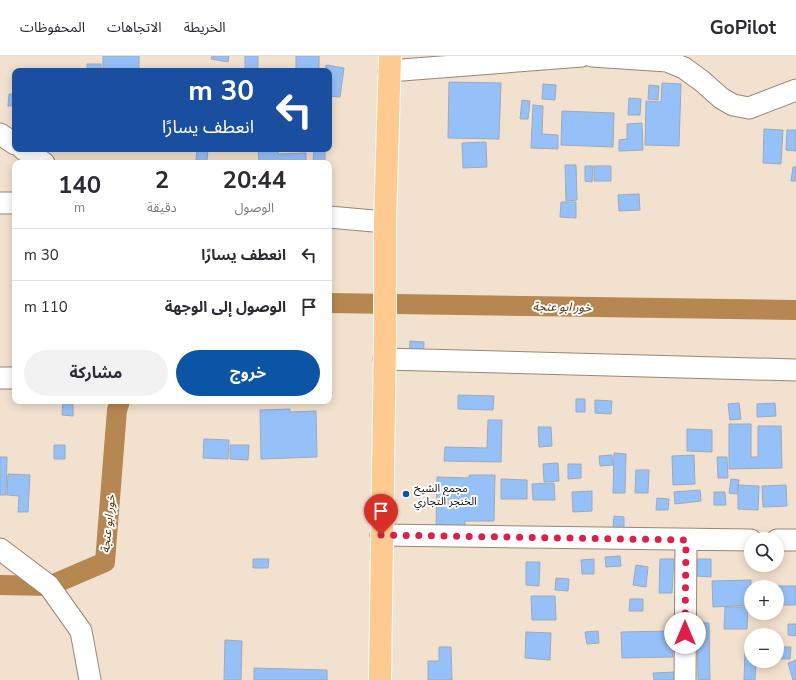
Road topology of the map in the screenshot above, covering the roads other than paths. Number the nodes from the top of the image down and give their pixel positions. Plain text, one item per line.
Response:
1 (582, 56) edge
2 (592, 56) edge
3 (389, 63) edge
4 (796, 90) edge
5 (0, 134) edge
6 (12, 142) edge
7 (28, 152) edge
8 (40, 160) edge
9 (0, 203) edge
10 (12, 203) edge
11 (332, 218) edge
12 (385, 222) junction
13 (385, 349) junction
14 (796, 370) edge
15 (0, 378) edge
16 (12, 378) edge
17 (381, 535) junction
18 (686, 540) junction
19 (744, 540) edge
20 (784, 540) edge
21 (796, 540) edge
22 (0, 548) edge
23 (90, 680) edge
24 (380, 680) edge
25 (685, 680) edge

1 - 3 street
2 - 4 street
3 - 12 highway
5 - 6 street
7 - 8 street
9 - 10 street
11 - 12 street
12 - 13 highway
13 - 14 street
13 - 17 highway
15 - 16 street
17 - 18 street
17 - 24 highway
18 - 19 street
18 - 25 street
20 - 21 street
22 - 23 street

